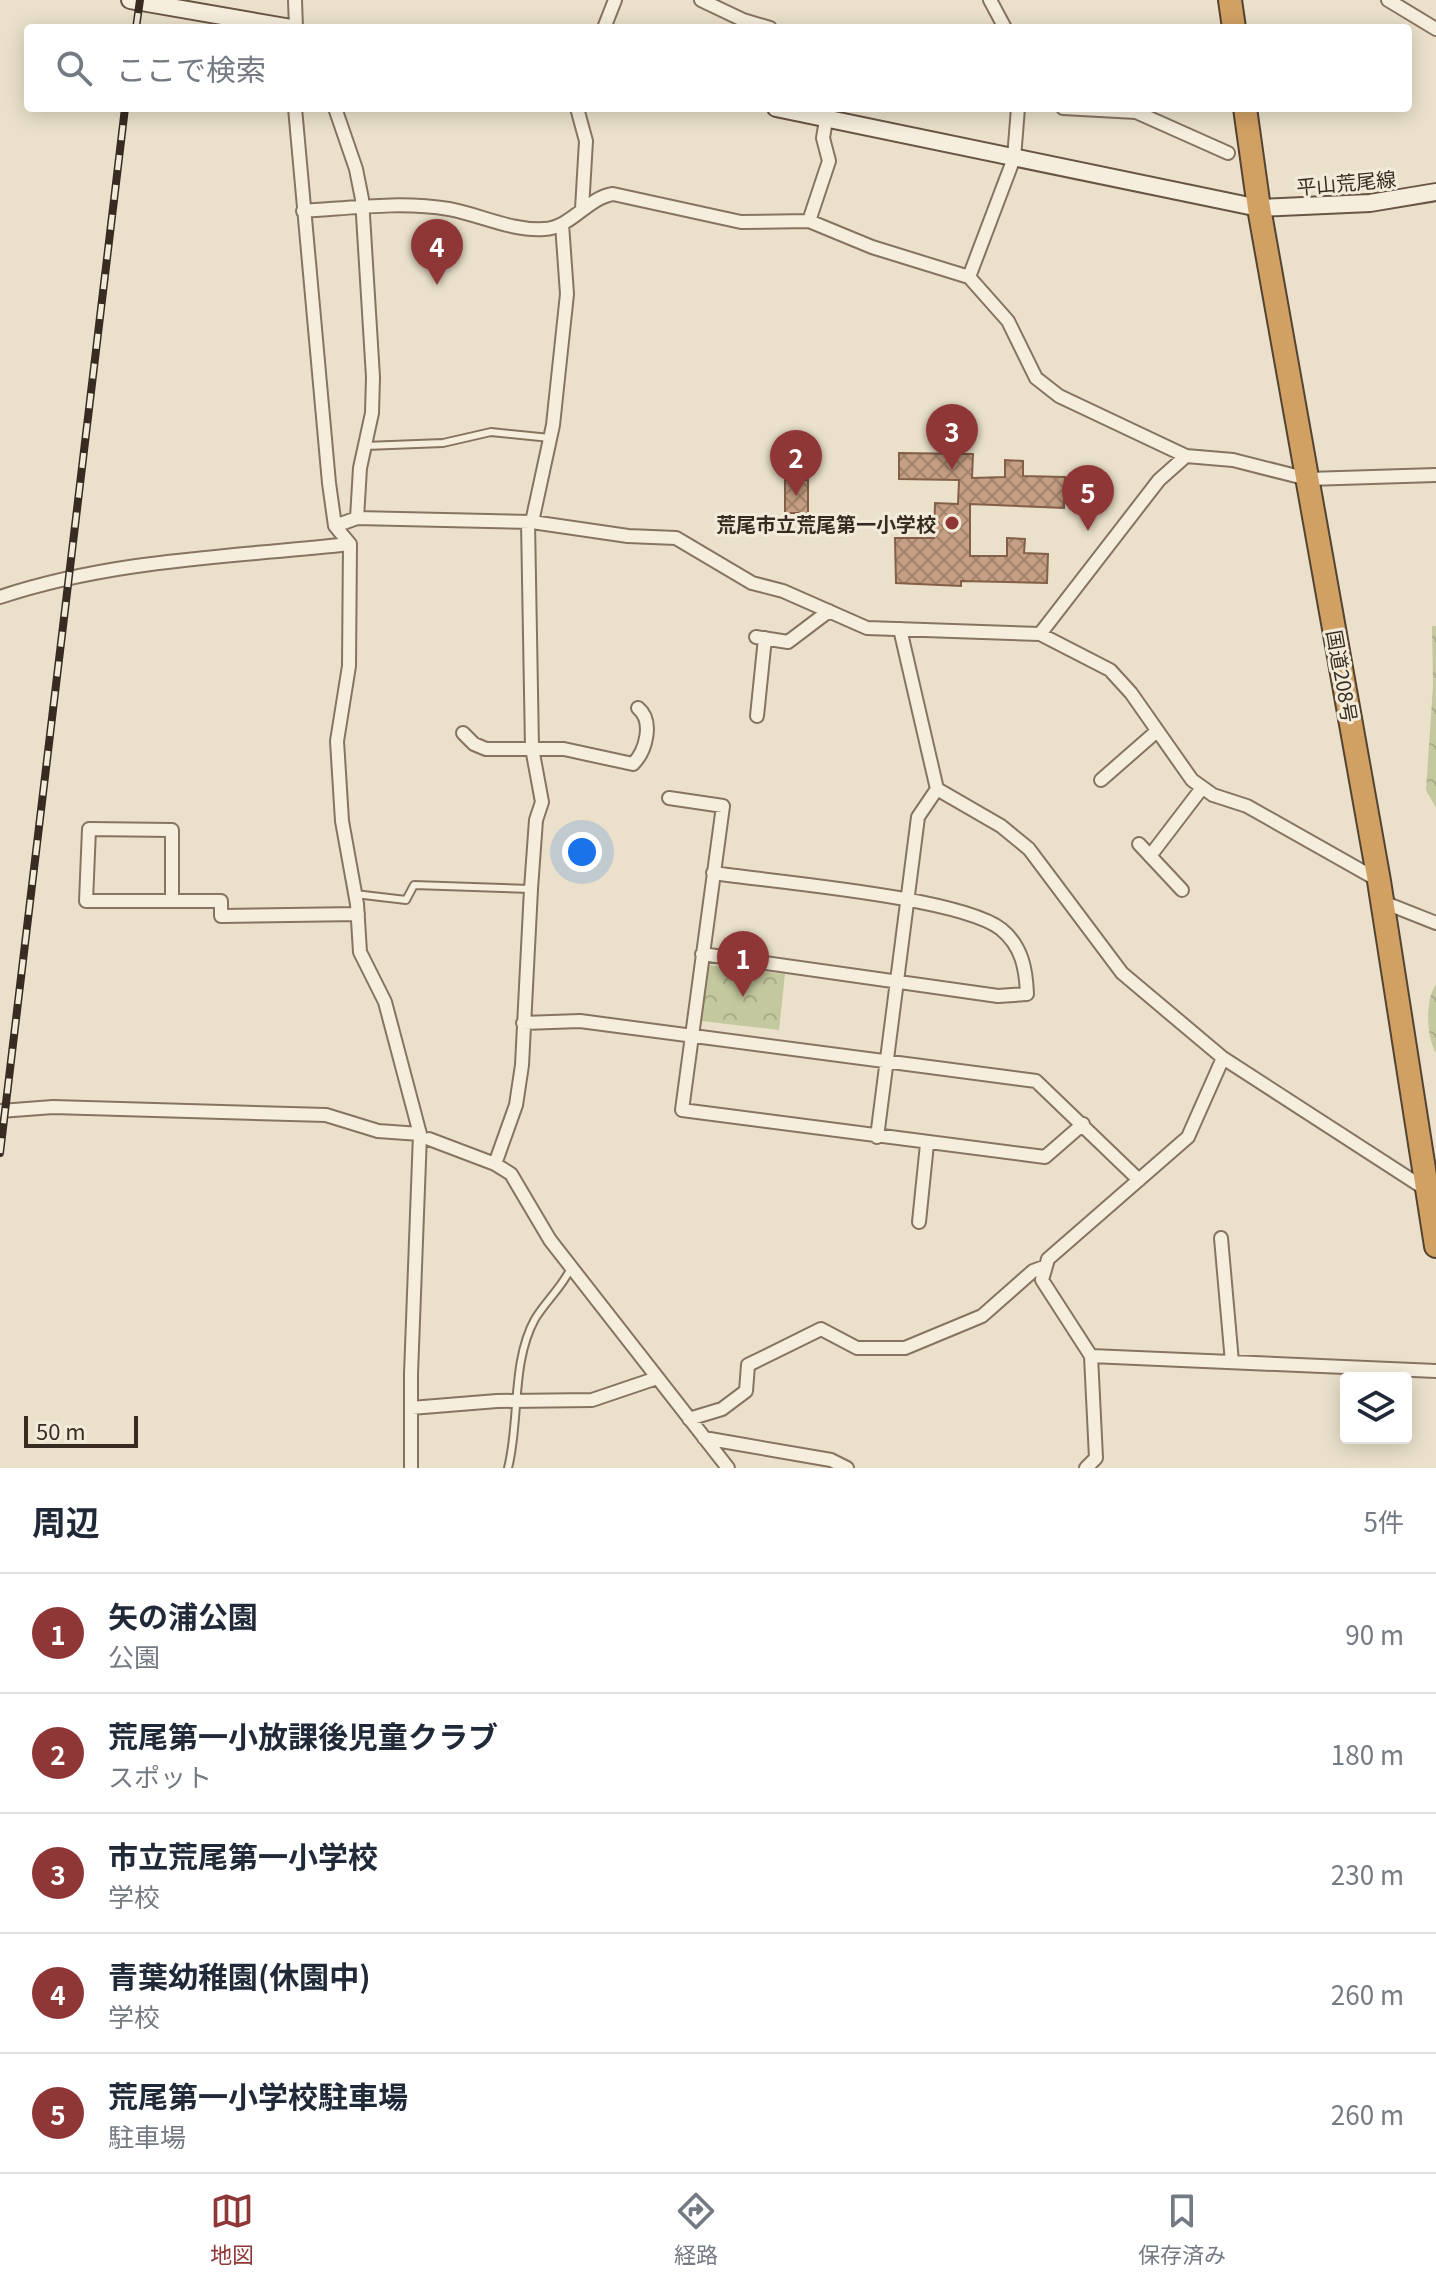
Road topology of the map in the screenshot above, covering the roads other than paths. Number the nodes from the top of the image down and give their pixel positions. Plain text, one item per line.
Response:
1 (130, 0) edge
2 (295, 0) edge
3 (615, 0) edge
4 (701, 0) edge
5 (990, 0) edge
6 (1230, 0) edge
7 (1388, 0) edge
8 (270, 24) edge
9 (293, 24) edge
10 (606, 24) edge
11 (756, 24) edge
12 (1003, 24) edge
13 (1233, 24) edge
14 (1436, 29) edge
15 (295, 112) edge
16 (336, 112) edge
17 (578, 112) edge
18 (1018, 112) edge
19 (1136, 112) edge
20 (1246, 112) edge
21 (827, 113) edge
22 (1228, 153) dead end
23 (1014, 158) junction
24 (1436, 192) edge
25 (362, 207) junction
26 (1259, 208) junction
27 (582, 209) junction
28 (303, 211) junction
29 (809, 221) junction
30 (562, 224) junction
31 (969, 277) junction
32 (550, 438) junction
33 (365, 446) junction
34 (1186, 456) junction
35 (1436, 475) edge
36 (1308, 479) junction
37 (357, 518) junction
38 (530, 522) junction
39 (335, 526) junction
40 (350, 544) junction
41 (0, 597) edge
42 (829, 611) junction
43 (900, 629) junction
44 (1040, 634) junction
45 (638, 708) dead end
46 (757, 716) dead end
47 (1157, 731) junction
48 (463, 733) dead end
49 (532, 748) junction
50 (1101, 780) dead end
51 (1202, 788) junction
52 (937, 789) junction
53 (669, 798) dead end
54 (1139, 844) dead end
55 (1150, 856) junction
56 (713, 873) junction
57 (531, 889) junction
58 (1182, 890) dead end
59 (1381, 892) junction
60 (355, 894) junction
61 (172, 901) junction
62 (908, 901) junction
63 (358, 914) junction
64 (1436, 923) edge
65 (702, 954) junction
66 (897, 981) junction
67 (523, 1023) junction
68 (691, 1035) junction
69 (1223, 1058) junction
70 (885, 1061) junction
71 (0, 1111) edge
72 (1083, 1124) junction
73 (425, 1136) junction
74 (877, 1137) junction
75 (927, 1144) junction
76 (495, 1164) junction
77 (1139, 1180) junction
78 (1427, 1190) junction
79 (919, 1222) dead end
80 (1221, 1238) dead end
81 (1436, 1246) edge
82 (1044, 1267) junction
83 (571, 1268) junction
84 (1091, 1356) junction
85 (1232, 1362) junction
86 (1436, 1371) edge
87 (657, 1378) junction
88 (517, 1401) junction
89 (411, 1408) junction
90 (689, 1419) junction
91 (704, 1438) junction
92 (411, 1468) edge
93 (508, 1468) edge
94 (728, 1468) edge
95 (847, 1468) edge
96 (1086, 1468) edge

1 - 8 street
2 - 9 street
3 - 10 street
4 - 11 street
5 - 12 street
6 - 13 highway
7 - 14 street
15 - 28 street
16 - 25 street
17 - 27 street
18 - 23 street
19 - 22 street
20 - 26 highway, 国道208号
21 - 23 street, 平山荒尾線
21 - 29 street
23 - 26 street, 平山荒尾線
23 - 31 street
24 - 26 street, 平山荒尾線
25 - 28 street
25 - 30 street
25 - 33 street
26 - 36 highway, 国道208号
27 - 29 street
27 - 30 street
28 - 39 street
29 - 31 street
30 - 32 street
31 - 34 street
32 - 33 lane
32 - 38 street
33 - 37 street
34 - 36 street
34 - 44 street
35 - 36 street
36 - 59 highway, 国道208号
37 - 38 street
37 - 39 street
38 - 42 street
38 - 49 street
39 - 40 street
40 - 41 street
40 - 60 street
42 - 43 street
42 - 46 street
43 - 44 street
43 - 52 street
44 - 47 street
45 - 49 street
47 - 50 street
47 - 51 street
48 - 49 street
49 - 57 street
51 - 55 street
51 - 59 street
52 - 62 street
52 - 69 street
53 - 56 street
54 - 55 street
55 - 58 street
56 - 62 street
56 - 65 street
57 - 60 lane
57 - 67 street
59 - 64 street
59 - 78 highway, 国道208号
60 - 63 street
61 - 61 street
61 - 63 street
62 - 66 street
62 - 66 street
63 - 73 street
65 - 66 street
65 - 68 street
66 - 70 street
67 - 68 street
67 - 76 street
68 - 70 street
68 - 74 street
69 - 77 street
69 - 78 street
70 - 72 street
70 - 74 street
71 - 73 street
72 - 75 street
72 - 77 street
73 - 76 street
73 - 89 street
74 - 75 street
75 - 79 street
76 - 83 street
77 - 82 street
78 - 81 highway, 国道208号
80 - 85 street
82 - 84 street
82 - 90 street
83 - 87 street
83 - 88 lane
84 - 85 street
84 - 96 street
85 - 86 street
87 - 88 street
87 - 90 street
88 - 89 street
88 - 93 lane
89 - 92 street
90 - 91 street
91 - 94 street
91 - 95 street

